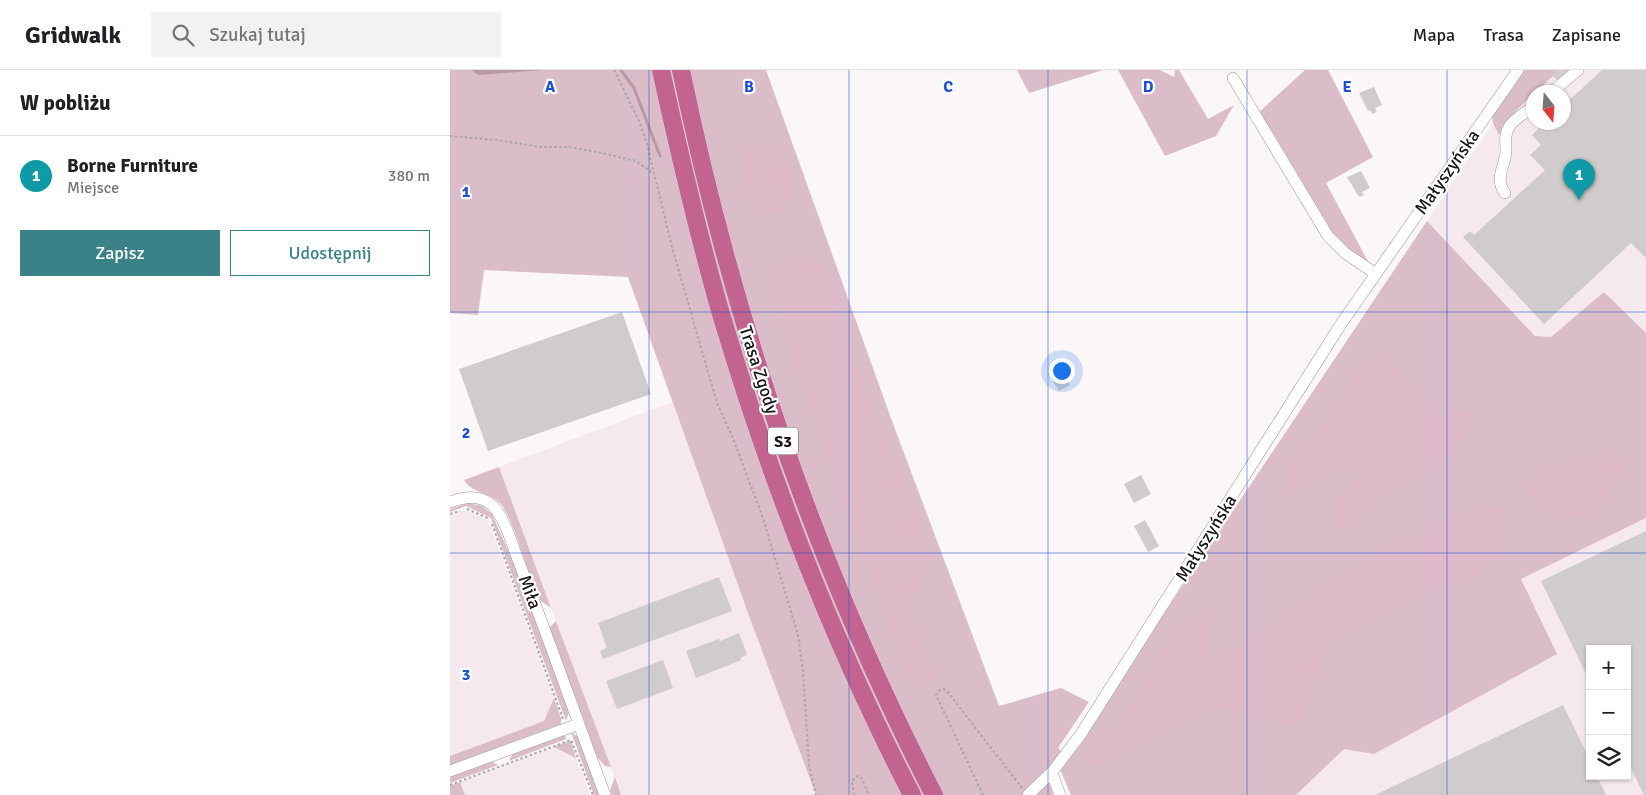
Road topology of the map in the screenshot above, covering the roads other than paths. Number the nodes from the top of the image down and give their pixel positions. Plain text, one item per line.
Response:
1 (661, 70) edge
2 (681, 70) edge
3 (1518, 70) edge
4 (1578, 70) edge
5 (1233, 78) dead end
6 (1560, 85) edge
7 (1526, 112) edge
8 (1505, 193) dead end
9 (1376, 274) junction
10 (450, 502) edge
11 (579, 724) junction
12 (450, 771) edge
13 (1053, 771) junction
14 (1026, 792) edge
15 (605, 795) edge
16 (912, 795) edge
17 (934, 795) edge
18 (1060, 795) edge

1 - 16 highway, Trasa Zgody / S3
2 - 17 highway, Trasa Zgody / S3
3 - 9 street, Małyszyńska
4 - 6 street
5 - 9 street
7 - 8 street
9 - 13 street, Małyszyńska
10 - 11 street, Miła
11 - 12 street
11 - 15 street, Miła
13 - 14 street, Małyszyńska
13 - 18 street

